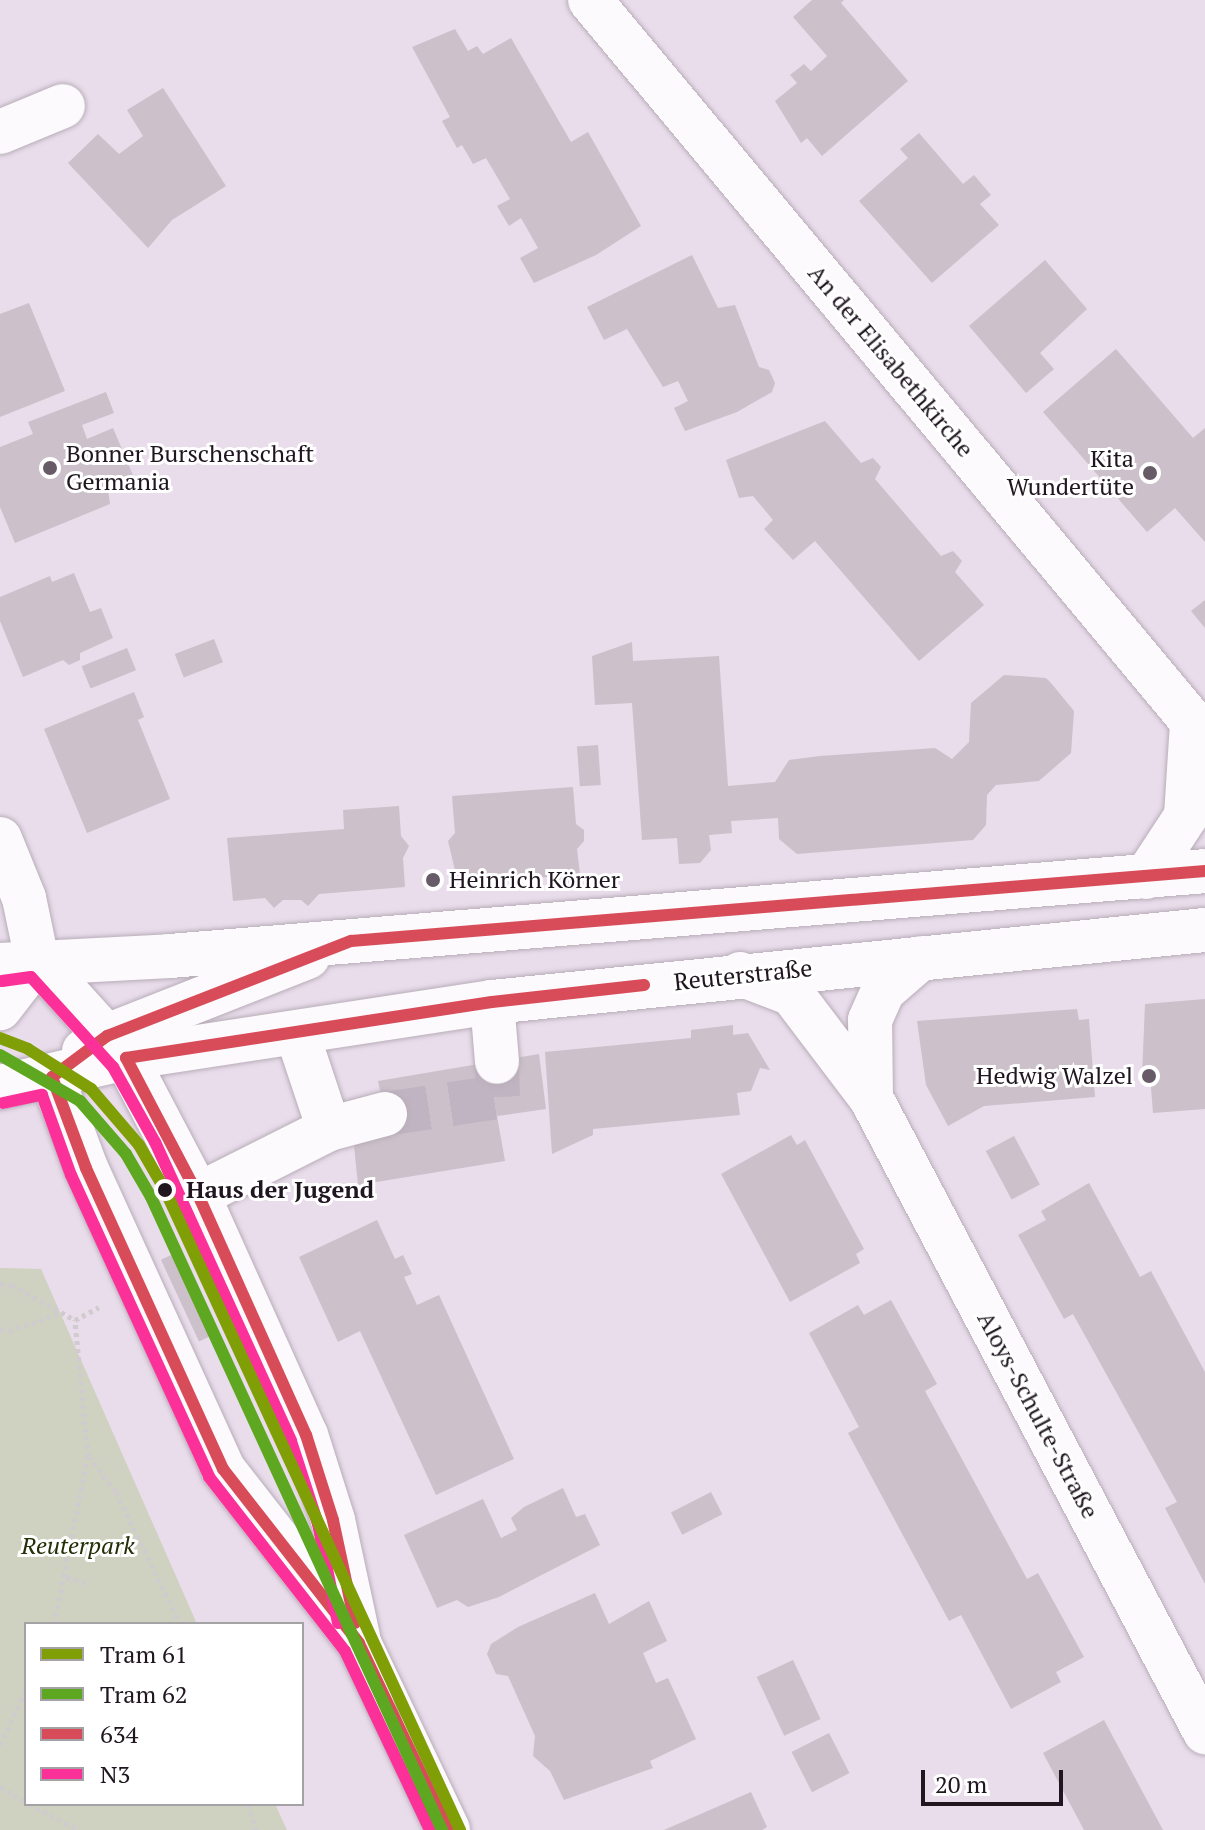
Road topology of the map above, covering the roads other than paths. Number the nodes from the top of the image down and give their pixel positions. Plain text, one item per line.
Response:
1 (590, 0) edge
2 (63, 106) dead end
3 (0, 132) edge
4 (1198, 730) edge
5 (0, 839) edge
6 (1205, 871) edge
7 (1146, 877) junction
8 (1205, 930) edge
9 (351, 941) junction
10 (921, 958) junction
11 (19, 962) edge
12 (740, 974) junction
13 (492, 1002) junction
14 (0, 1008) edge
15 (297, 1033) junction
16 (116, 1047) junction
17 (497, 1062) tunnel mouth
18 (52, 1077) junction
19 (0, 1087) edge
20 (871, 1098) junction
21 (385, 1114) tunnel mouth
22 (329, 1129) junction
23 (198, 1195) junction
24 (359, 1643) junction
25 (1205, 1732) edge
26 (448, 1830) edge

1 - 4 main road, An der Elisabethkirche
2 - 3 main road
4 - 7 main road, An der Elisabethkirche
5 - 11 main road
6 - 7 main road
7 - 9 main road
8 - 10 main road, Reuterstraße
9 - 11 main road
9 - 16 main road
10 - 12 main road, Reuterstraße
10 - 20 main road, Aloys-Schulte-Straße
11 - 14 main road
11 - 16 main road
12 - 13 main road, Reuterstraße
12 - 20 main road, Aloys-Schulte-Straße
13 - 15 main road, Reuterstraße
13 - 17 main road
15 - 16 main road, Reuterstraße
15 - 22 main road
16 - 18 main road
16 - 23 main road
18 - 19 main road
18 - 24 main road
20 - 25 main road, Aloys-Schulte-Straße
21 - 22 main road
22 - 23 main road
23 - 24 main road
24 - 26 main road

